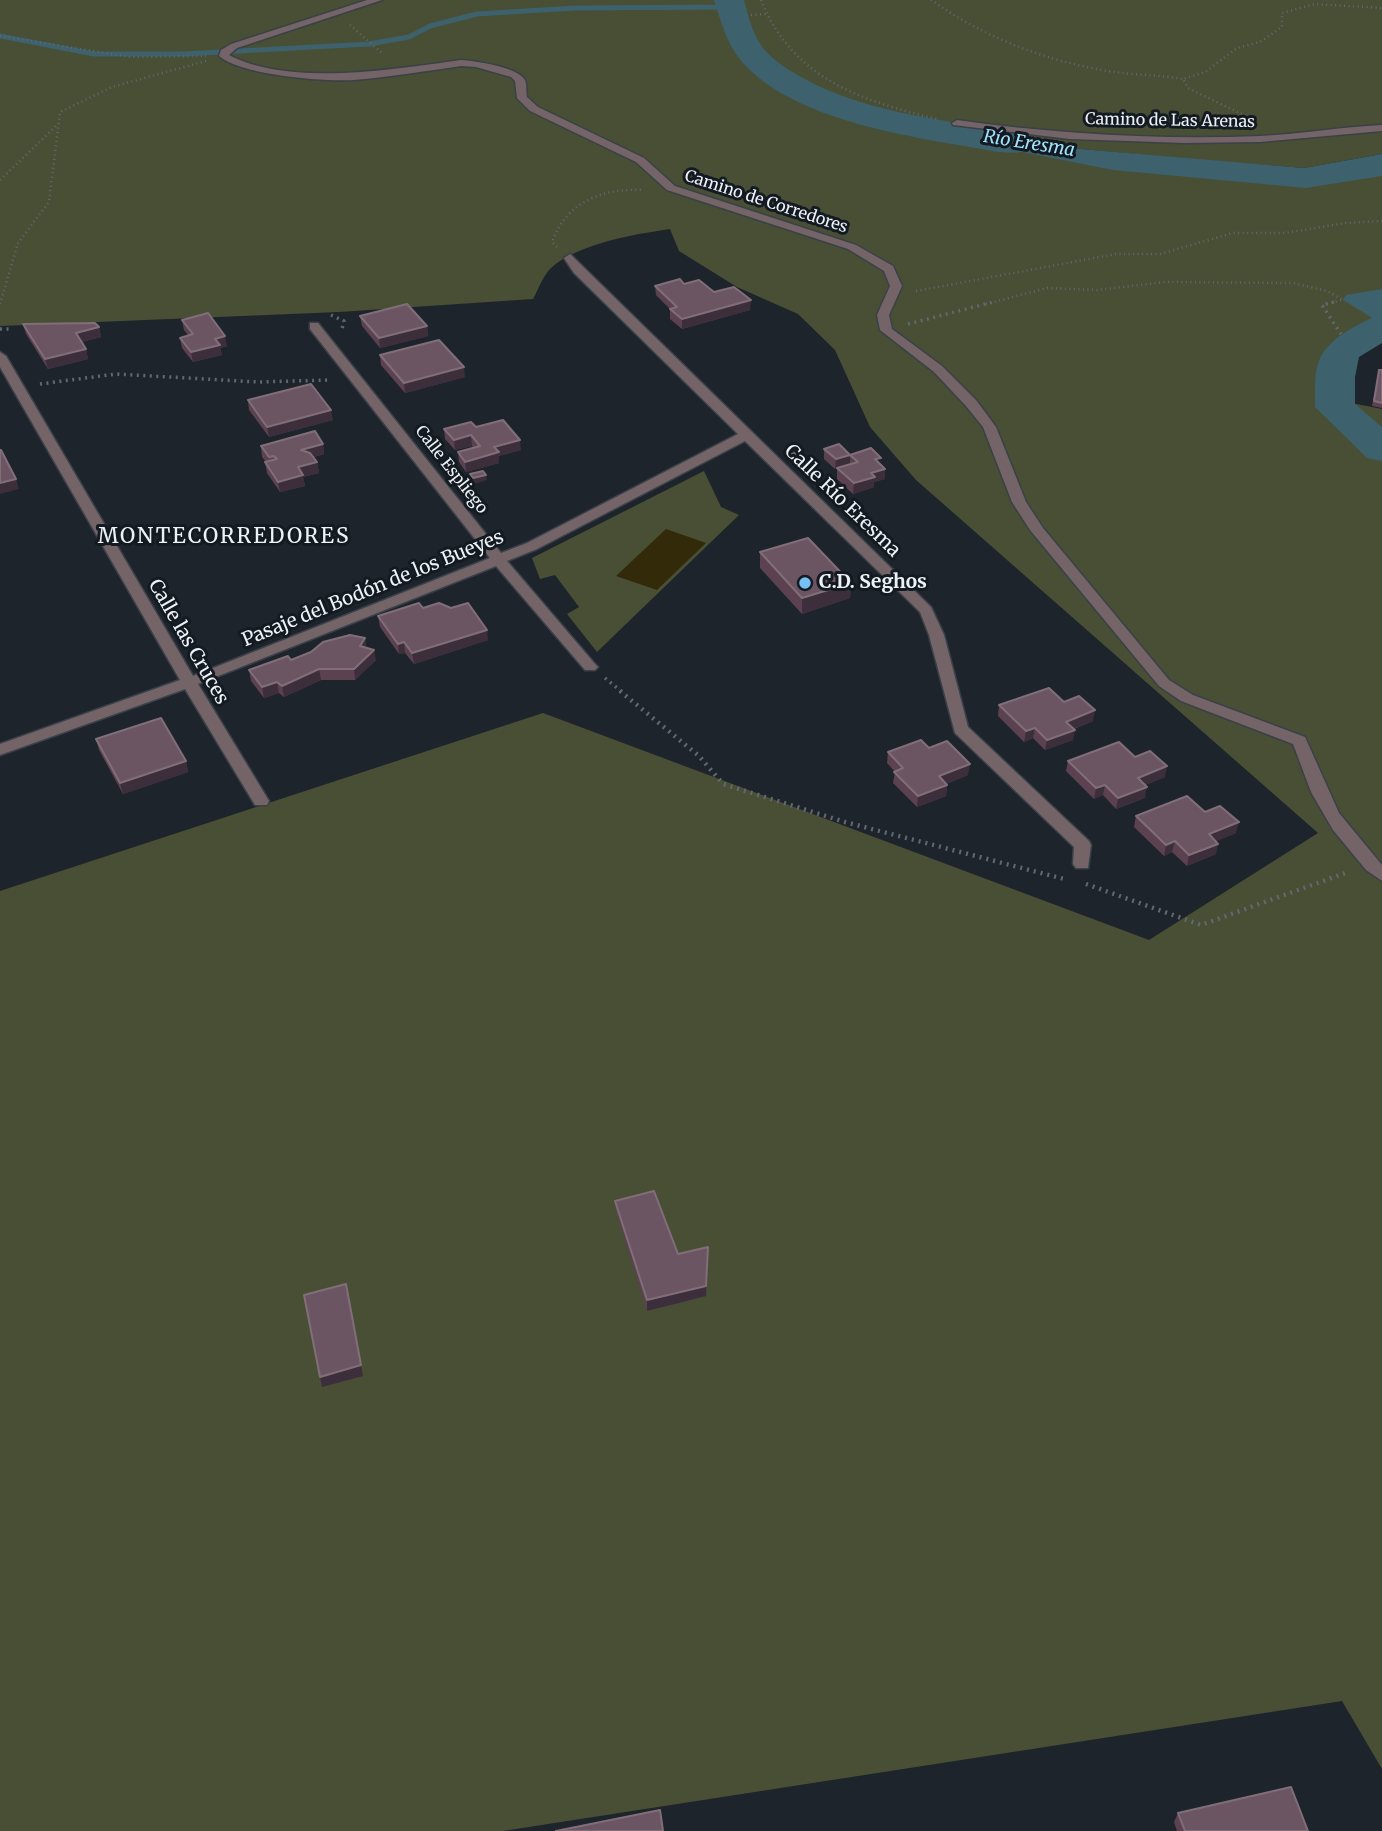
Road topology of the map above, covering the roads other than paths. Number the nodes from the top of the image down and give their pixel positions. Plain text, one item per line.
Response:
1 (374, 1) edge
2 (957, 123) road end
3 (1382, 128) edge
4 (570, 258) road end
5 (314, 326) dead end
6 (0, 356) edge
7 (747, 435) junction
8 (499, 560) junction
9 (590, 667) road end
10 (189, 682) junction
11 (0, 750) edge
12 (261, 801) dead end
13 (1082, 864) dead end
14 (1382, 875) edge

1 - 14 street, Camino de Corredores
2 - 3 street, Camino de Las Arenas
4 - 7 street, Calle Río Eresma
5 - 8 street, Calle Espliego
6 - 10 street, Calle las Cruces
7 - 8 street, Pasaje del Bodón de los Bueyes
7 - 13 street, Calle Río Eresma
8 - 9 street, Calle Espliego
8 - 10 street, Pasaje del Bodón de los Bueyes
10 - 11 street, Pasaje del Bodón de los Bueyes
10 - 12 street, Calle las Cruces

